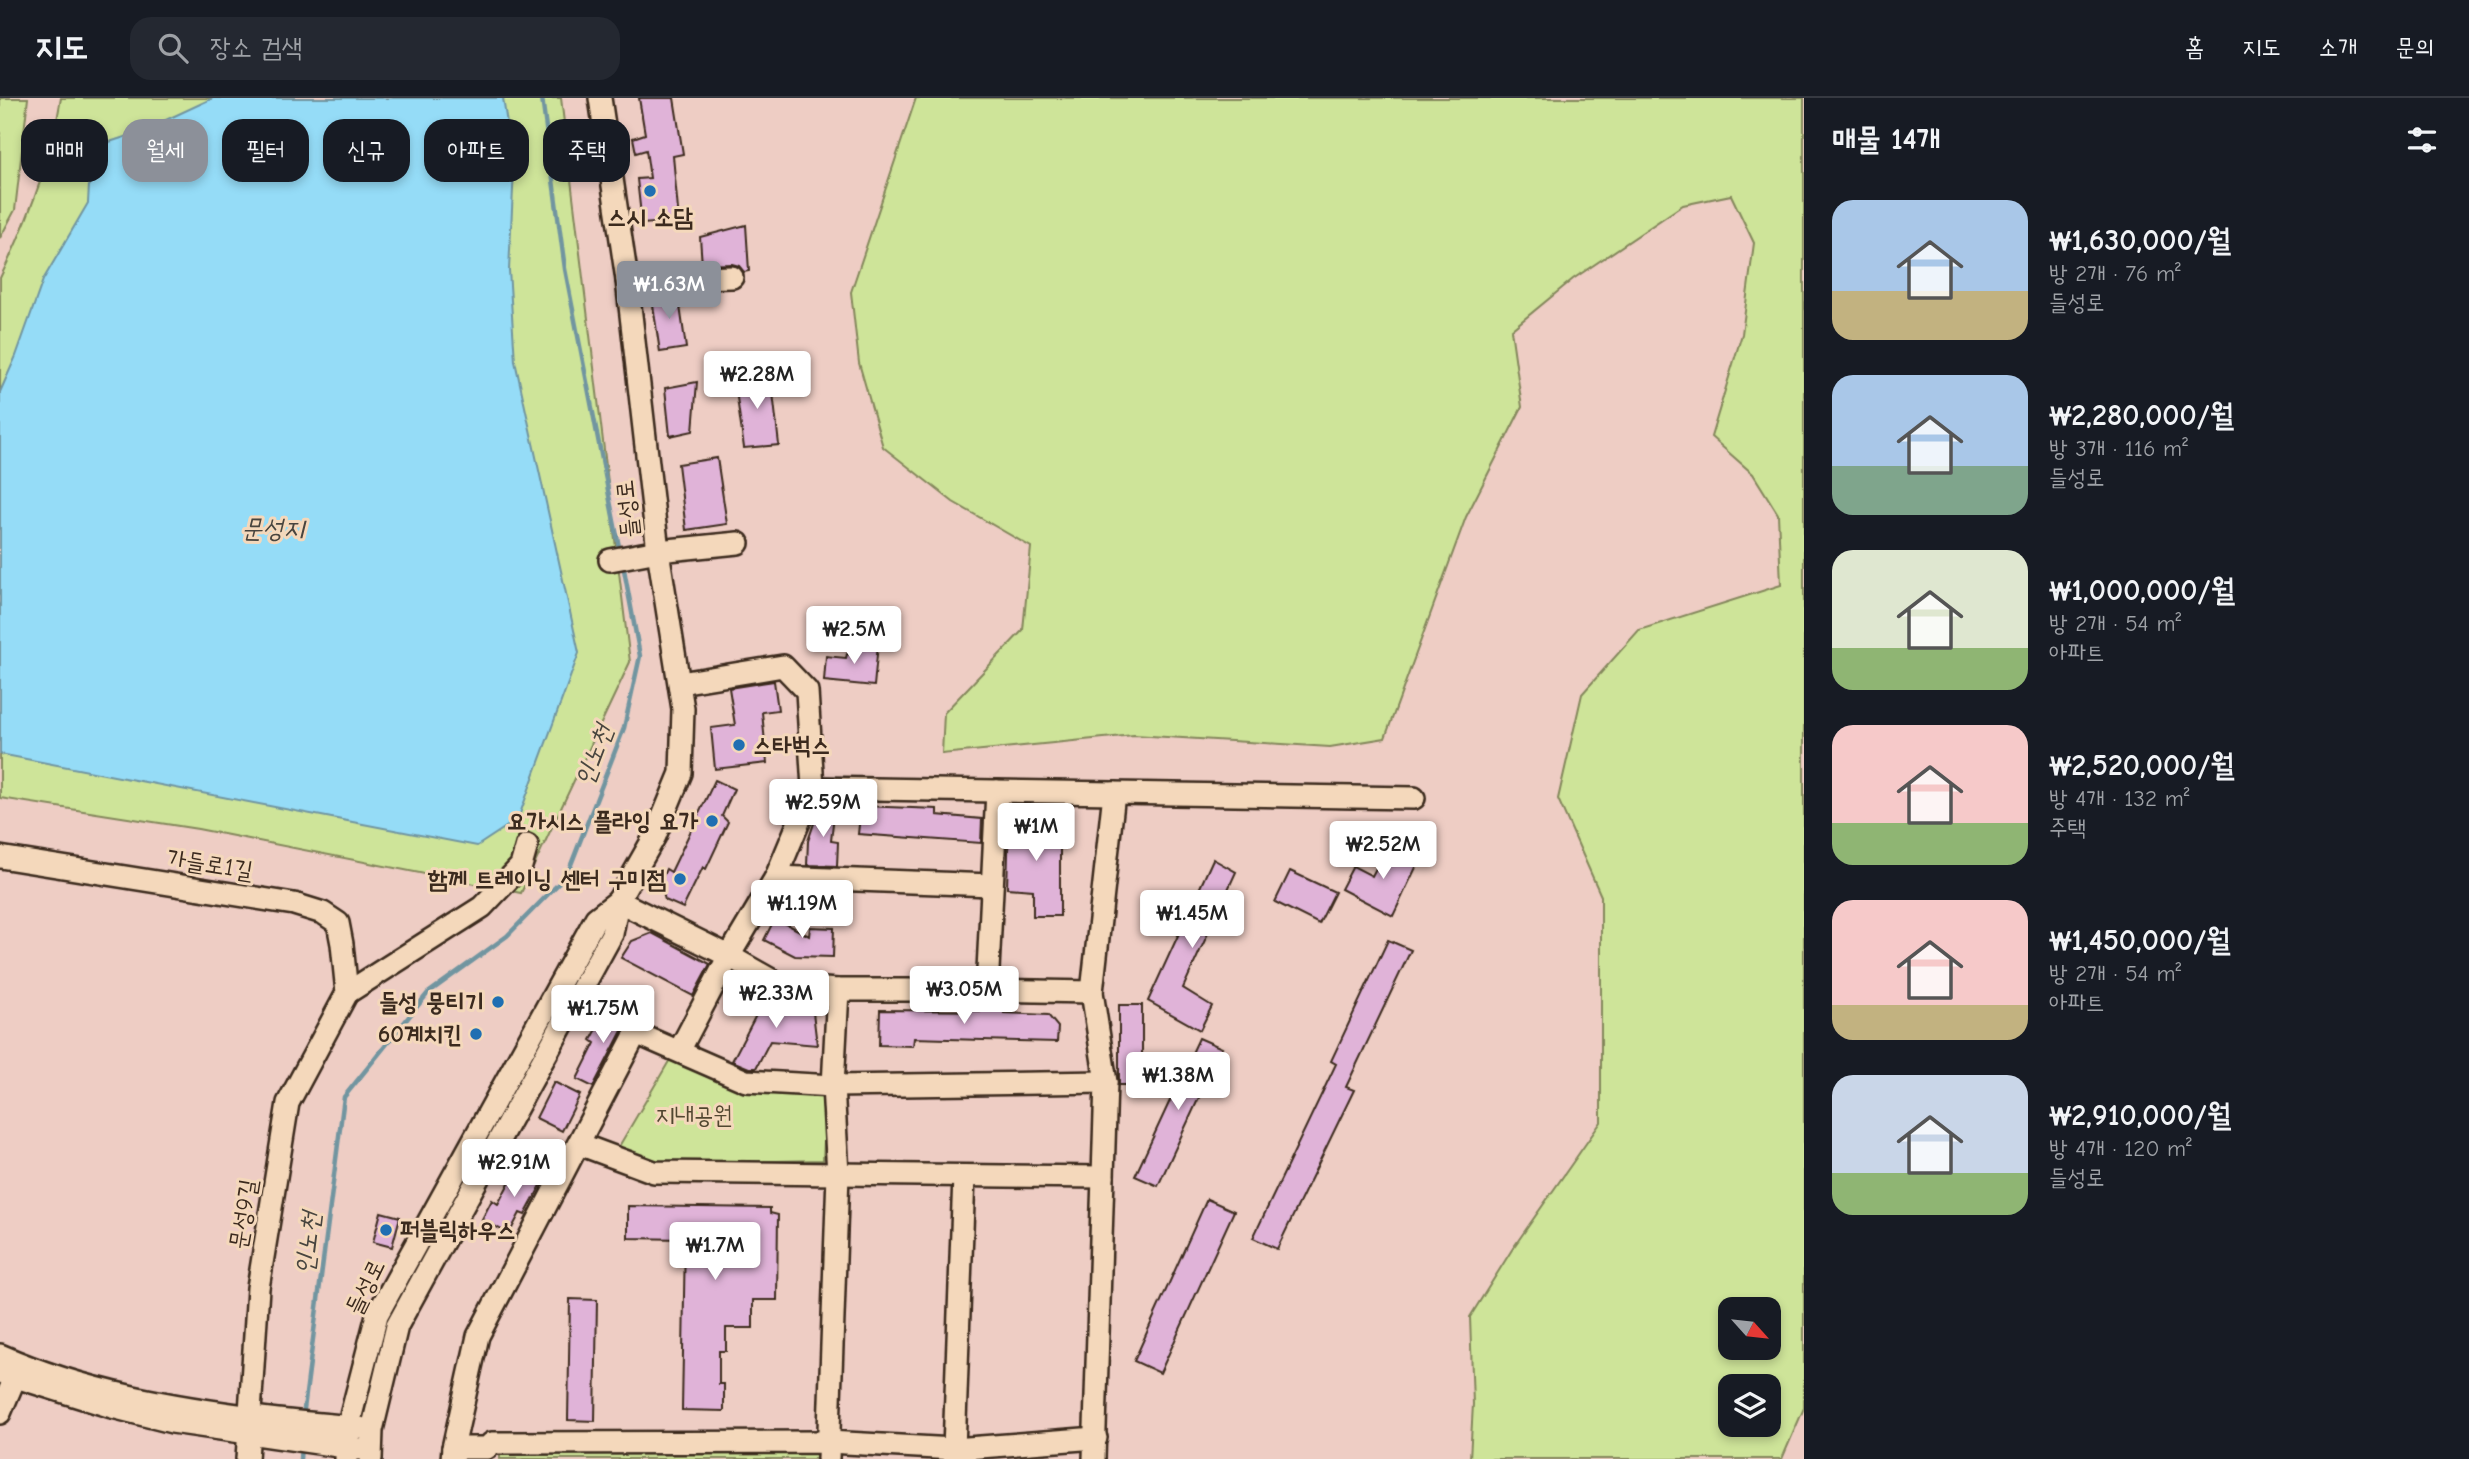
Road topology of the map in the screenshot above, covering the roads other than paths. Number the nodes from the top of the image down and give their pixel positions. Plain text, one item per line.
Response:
1 (600, 98) edge
2 (732, 277) dead end
3 (627, 280) junction
4 (738, 543) dead end
5 (658, 551) junction
6 (610, 560) dead end
7 (680, 683) junction
8 (813, 788) junction
9 (997, 791) junction
10 (1114, 793) junction
11 (1414, 798) dead end
12 (527, 845) dead end
13 (0, 857) edge
14 (776, 877) junction
15 (992, 885) junction
16 (618, 901) junction
17 (729, 956) junction
18 (987, 989) junction
19 (838, 990) junction
20 (1092, 992) junction
21 (346, 993) junction
22 (679, 1051) junction
23 (1106, 1082) junction
24 (833, 1086) junction
25 (579, 1143) junction
26 (838, 1174) junction
27 (964, 1175) junction
28 (1103, 1177) junction
29 (0, 1355) edge
30 (12, 1371) edge
31 (0, 1413) edge
32 (259, 1426) junction
33 (340, 1440) edge
34 (371, 1446) edge
35 (954, 1449) junction
36 (1095, 1449) edge
37 (828, 1451) edge
38 (453, 1453) edge
39 (247, 1459) edge

1 - 3 street, 들성로
2 - 3 street
3 - 5 street, 들성로
4 - 5 street
5 - 6 street
5 - 7 street, 들성로
7 - 8 street
7 - 16 street, 들성로
8 - 9 street
8 - 14 street
9 - 10 street
9 - 15 street
10 - 11 street
10 - 20 street
12 - 21 street
13 - 21 street, 가들로1길
14 - 15 street
14 - 17 street
15 - 18 street
16 - 17 street
16 - 33 street, 들성로
16 - 34 street, 들성로
17 - 19 street
17 - 22 street
18 - 19 street
18 - 20 street
19 - 24 street
20 - 23 street
21 - 32 street, 문성9길
22 - 24 street
22 - 25 street
23 - 24 street
23 - 28 street
24 - 26 street
25 - 26 street
25 - 38 street
26 - 27 street
26 - 37 street
27 - 28 street
27 - 35 street
28 - 36 street
29 - 30 street
30 - 31 street
30 - 32 street
32 - 33 street
32 - 39 street, 문성9길
33 - 34 street
35 - 36 street
35 - 37 street
37 - 38 street

